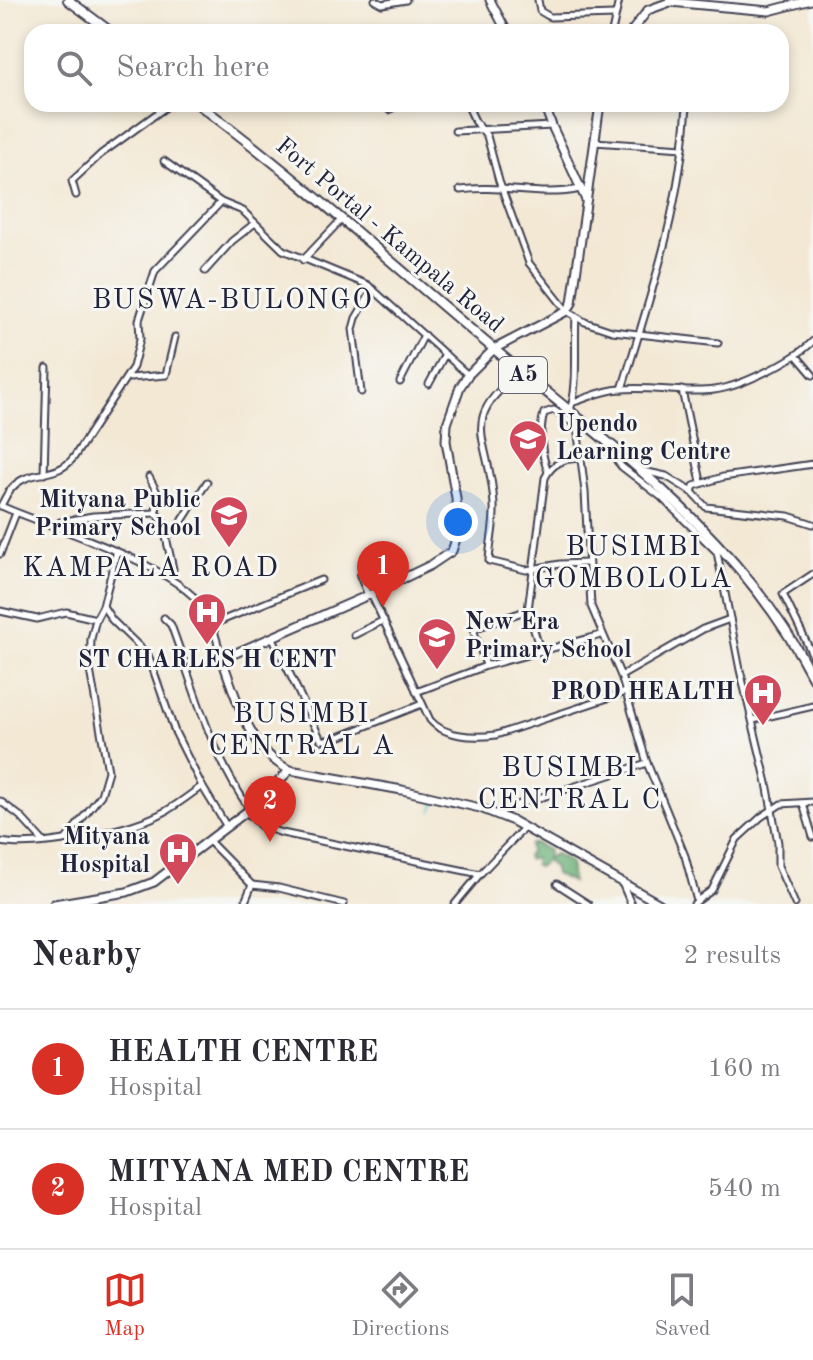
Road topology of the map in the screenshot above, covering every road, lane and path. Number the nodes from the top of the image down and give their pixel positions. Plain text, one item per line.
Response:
1 (375, 0) edge
2 (406, 0) edge
3 (490, 0) edge
4 (538, 0) edge
5 (619, 0) edge
6 (650, 0) edge
7 (811, 0) edge
8 (70, 1) edge
9 (648, 10) junction
10 (615, 15) junction
11 (100, 24) edge
12 (503, 24) edge
13 (613, 24) edge
14 (637, 24) edge
15 (159, 112) edge
16 (208, 112) edge
17 (471, 112) edge
18 (547, 112) edge
19 (599, 112) edge
20 (686, 112) edge
21 (552, 126) junction
22 (455, 131) dead end
23 (485, 131) junction
24 (593, 142) junction
25 (683, 148) junction
26 (164, 161) dead end
27 (580, 189) junction
28 (460, 190) dead end
29 (503, 190) junction
30 (76, 195) dead end
31 (586, 200) junction
32 (221, 202) junction
33 (341, 220) junction
34 (255, 223) junction
35 (303, 260) junction
36 (205, 271) dead end
37 (373, 289) junction
38 (567, 311) junction
39 (576, 317) junction
40 (424, 335) junction
41 (639, 335) junction
42 (175, 337) dead end
43 (813, 341) edge
44 (718, 343) dead end
45 (494, 349) junction
46 (445, 354) junction
47 (796, 355) junction
48 (47, 368) dead end
49 (521, 372) junction
50 (468, 375) junction
51 (813, 375) edge
52 (129, 378) junction
53 (400, 382) dead end
54 (429, 384) dead end
55 (622, 389) junction
56 (682, 390) junction
57 (361, 392) dead end
58 (574, 402) junction
59 (568, 411) junction
60 (577, 422) junction
61 (617, 451) junction
62 (581, 459) junction
63 (813, 464) edge
64 (548, 471) junction
65 (643, 471) junction
66 (44, 474) junction
67 (149, 477) dead end
68 (207, 482) dead end
69 (701, 482) junction
70 (692, 492) junction
71 (0, 506) edge
72 (16, 513) junction
73 (156, 513) junction
74 (813, 524) edge
75 (57, 529) junction
76 (166, 537) junction
77 (0, 554) edge
78 (116, 554) junction
79 (388, 563) dead end
80 (587, 563) junction
81 (532, 568) junction
82 (813, 574) edge
83 (170, 578) junction
84 (321, 580) dead end
85 (370, 595) junction
86 (103, 606) junction
87 (528, 610) junction
88 (0, 611) edge
89 (164, 618) dead end
90 (96, 619) junction
91 (730, 619) junction
92 (384, 620) junction
93 (211, 625) junction
94 (354, 635) dead end
95 (601, 635) junction
96 (273, 638) junction
97 (540, 650) junction
98 (813, 656) edge
99 (222, 659) junction
100 (486, 666) junction
101 (621, 676) junction
102 (813, 678) edge
103 (416, 692) junction
104 (626, 692) junction
105 (422, 704) junction
106 (813, 706) edge
107 (753, 720) junction
108 (647, 763) junction
109 (290, 770) junction
110 (202, 786) junction
111 (0, 801) edge
112 (813, 802) edge
113 (803, 804) junction
114 (248, 810) junction
115 (771, 811) junction
116 (497, 814) junction
117 (227, 827) junction
118 (524, 828) junction
119 (813, 837) edge
120 (66, 839) junction
121 (209, 841) junction
122 (0, 842) edge
123 (44, 842) junction
124 (480, 874) junction
125 (622, 881) junction
126 (557, 884) dead end
127 (252, 885) junction
128 (695, 902) edge
129 (54, 904) edge
130 (244, 904) edge
131 (344, 904) edge
132 (455, 904) edge
133 (588, 904) edge
134 (631, 904) edge
135 (660, 904) edge
136 (795, 904) edge

1 - 2 street
3 - 12 main road
4 - 10 street
5 - 10 street
6 - 9 street
7 - 9 main road
8 - 11 main road
9 - 14 main road
10 - 13 street
15 - 30 street
16 - 33 main road, Fort Portal - Kampala Road / A5
17 - 23 street
18 - 21 main road
19 - 24 main road
20 - 25 street
21 - 23 street
21 - 27 main road
22 - 23 street
23 - 29 street
24 - 25 street
24 - 31 main road
25 - 41 street
26 - 32 street
27 - 29 street
27 - 31 main road
28 - 29 street
29 - 38 street
31 - 38 main road
32 - 34 street
32 - 52 street
33 - 35 street
33 - 45 main road, Fort Portal - Kampala Road / A5
34 - 35 street
34 - 36 street
35 - 37 street
37 - 40 street
37 - 57 street
38 - 39 street
38 - 45 main road
39 - 41 street
39 - 58 street
40 - 46 street
40 - 53 street
41 - 44 street
41 - 55 street
42 - 52 street
43 - 47 street
45 - 49 main road, Fort Portal - Kampala Road / A5
45 - 50 main road
46 - 50 street
46 - 54 street
47 - 51 street
47 - 56 street
48 - 66 street
49 - 59 main road, Fort Portal - Kampala Road / A5
49 - 81 street
50 - 85 main road
52 - 66 street
55 - 56 street
55 - 58 street
56 - 69 street
58 - 59 street
59 - 60 main road, Fort Portal - Kampala Road / A5
60 - 61 main road, Fort Portal - Kampala Road / A5
60 - 62 street
60 - 64 street
61 - 65 main road, Fort Portal - Kampala Road / A5
61 - 91 street
62 - 64 street
62 - 80 street
63 - 69 street
64 - 81 street
65 - 70 street
65 - 102 main road, Fort Portal - Kampala Road / A5
66 - 71 street
67 - 73 street
68 - 76 street
69 - 70 street
70 - 74 street
71 - 72 street
72 - 75 street
72 - 77 street
73 - 75 street
73 - 76 street
75 - 78 street
76 - 83 street
78 - 83 street
78 - 86 street
79 - 85 street
80 - 81 street
80 - 95 street
81 - 87 street
82 - 98 street
83 - 93 street
84 - 93 street
85 - 92 street
85 - 96 main road
86 - 90 street
86 - 110 street
87 - 97 street
87 - 100 street
88 - 90 street
89 - 114 street
90 - 120 street
91 - 101 street
91 - 107 street
92 - 94 street
92 - 103 street
93 - 99 street
95 - 97 street
95 - 101 street
96 - 99 main road
96 - 105 street
97 - 100 street
99 - 109 main road
100 - 103 street
101 - 104 street
103 - 105 street
104 - 105 street
104 - 108 street
106 - 107 street
107 - 115 street
108 - 116 street
108 - 128 street
109 - 114 main road
109 - 116 main road
110 - 117 street
110 - 120 street
111 - 123 street
112 - 113 street
113 - 115 street
113 - 119 street
114 - 117 main road
114 - 124 street
115 - 128 street
115 - 136 street
116 - 118 main road
117 - 121 main road
118 - 124 street
118 - 125 main road
120 - 123 street
121 - 127 street
121 - 129 main road
122 - 123 street
124 - 132 street
125 - 134 street
125 - 135 main road
126 - 133 street
127 - 130 street
127 - 131 street

